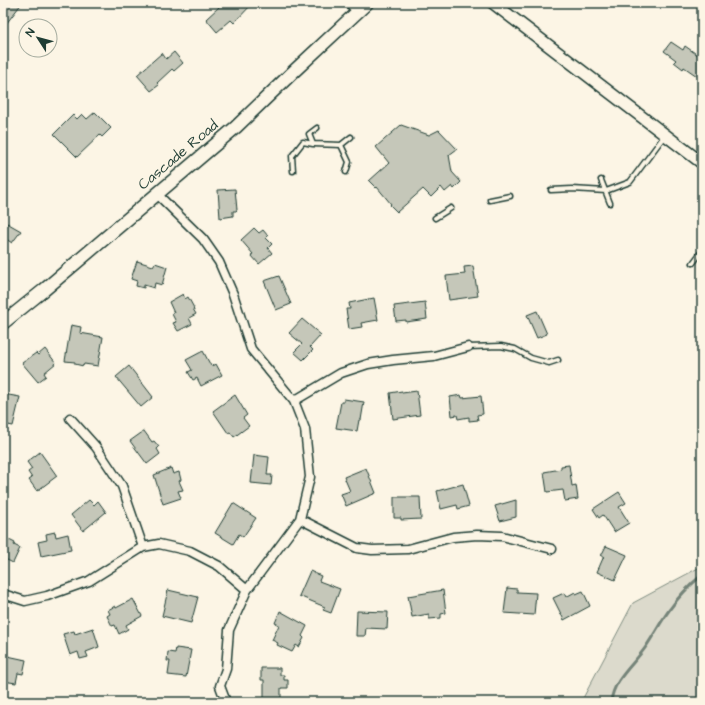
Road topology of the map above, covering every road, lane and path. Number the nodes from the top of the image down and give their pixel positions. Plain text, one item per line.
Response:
1 (368, 3) edge
2 (493, 3) edge
3 (353, 7) edge
4 (317, 128) dead end
5 (665, 134) junction
6 (351, 137) dead end
7 (313, 144) junction
8 (341, 145) junction
9 (702, 163) edge
10 (293, 171) dead end
11 (346, 172) dead end
12 (601, 180) dead end
13 (551, 190) dead end
14 (606, 191) junction
15 (156, 194) junction
16 (510, 196) dead end
17 (490, 200) dead end
18 (610, 203) dead end
19 (451, 208) dead end
20 (435, 218) dead end
21 (702, 251) edge
22 (694, 263) dead end
23 (3, 323) edge
24 (468, 348) joint
25 (558, 360) dead end
26 (294, 401) junction
27 (70, 418) dead end
28 (300, 519) junction
29 (143, 547) junction
30 (552, 549) dead end
31 (248, 590) junction
32 (3, 594) edge
33 (226, 702) edge

1 - 3 main road, Cascade Road
2 - 5 street
3 - 15 main road, Cascade Road
4 - 7 lane
5 - 9 street
5 - 14 lane
6 - 8 lane
7 - 8 lane
7 - 10 lane
8 - 11 lane
12 - 14 lane
13 - 14 lane
14 - 18 lane
15 - 23 main road, Cascade Road
15 - 26 street
16 - 17 lane
19 - 20 lane
21 - 22 lane
24 - 25 lane
24 - 26 street
26 - 28 street
27 - 29 street
28 - 30 street
28 - 31 street
29 - 31 street
29 - 32 street
31 - 33 street

